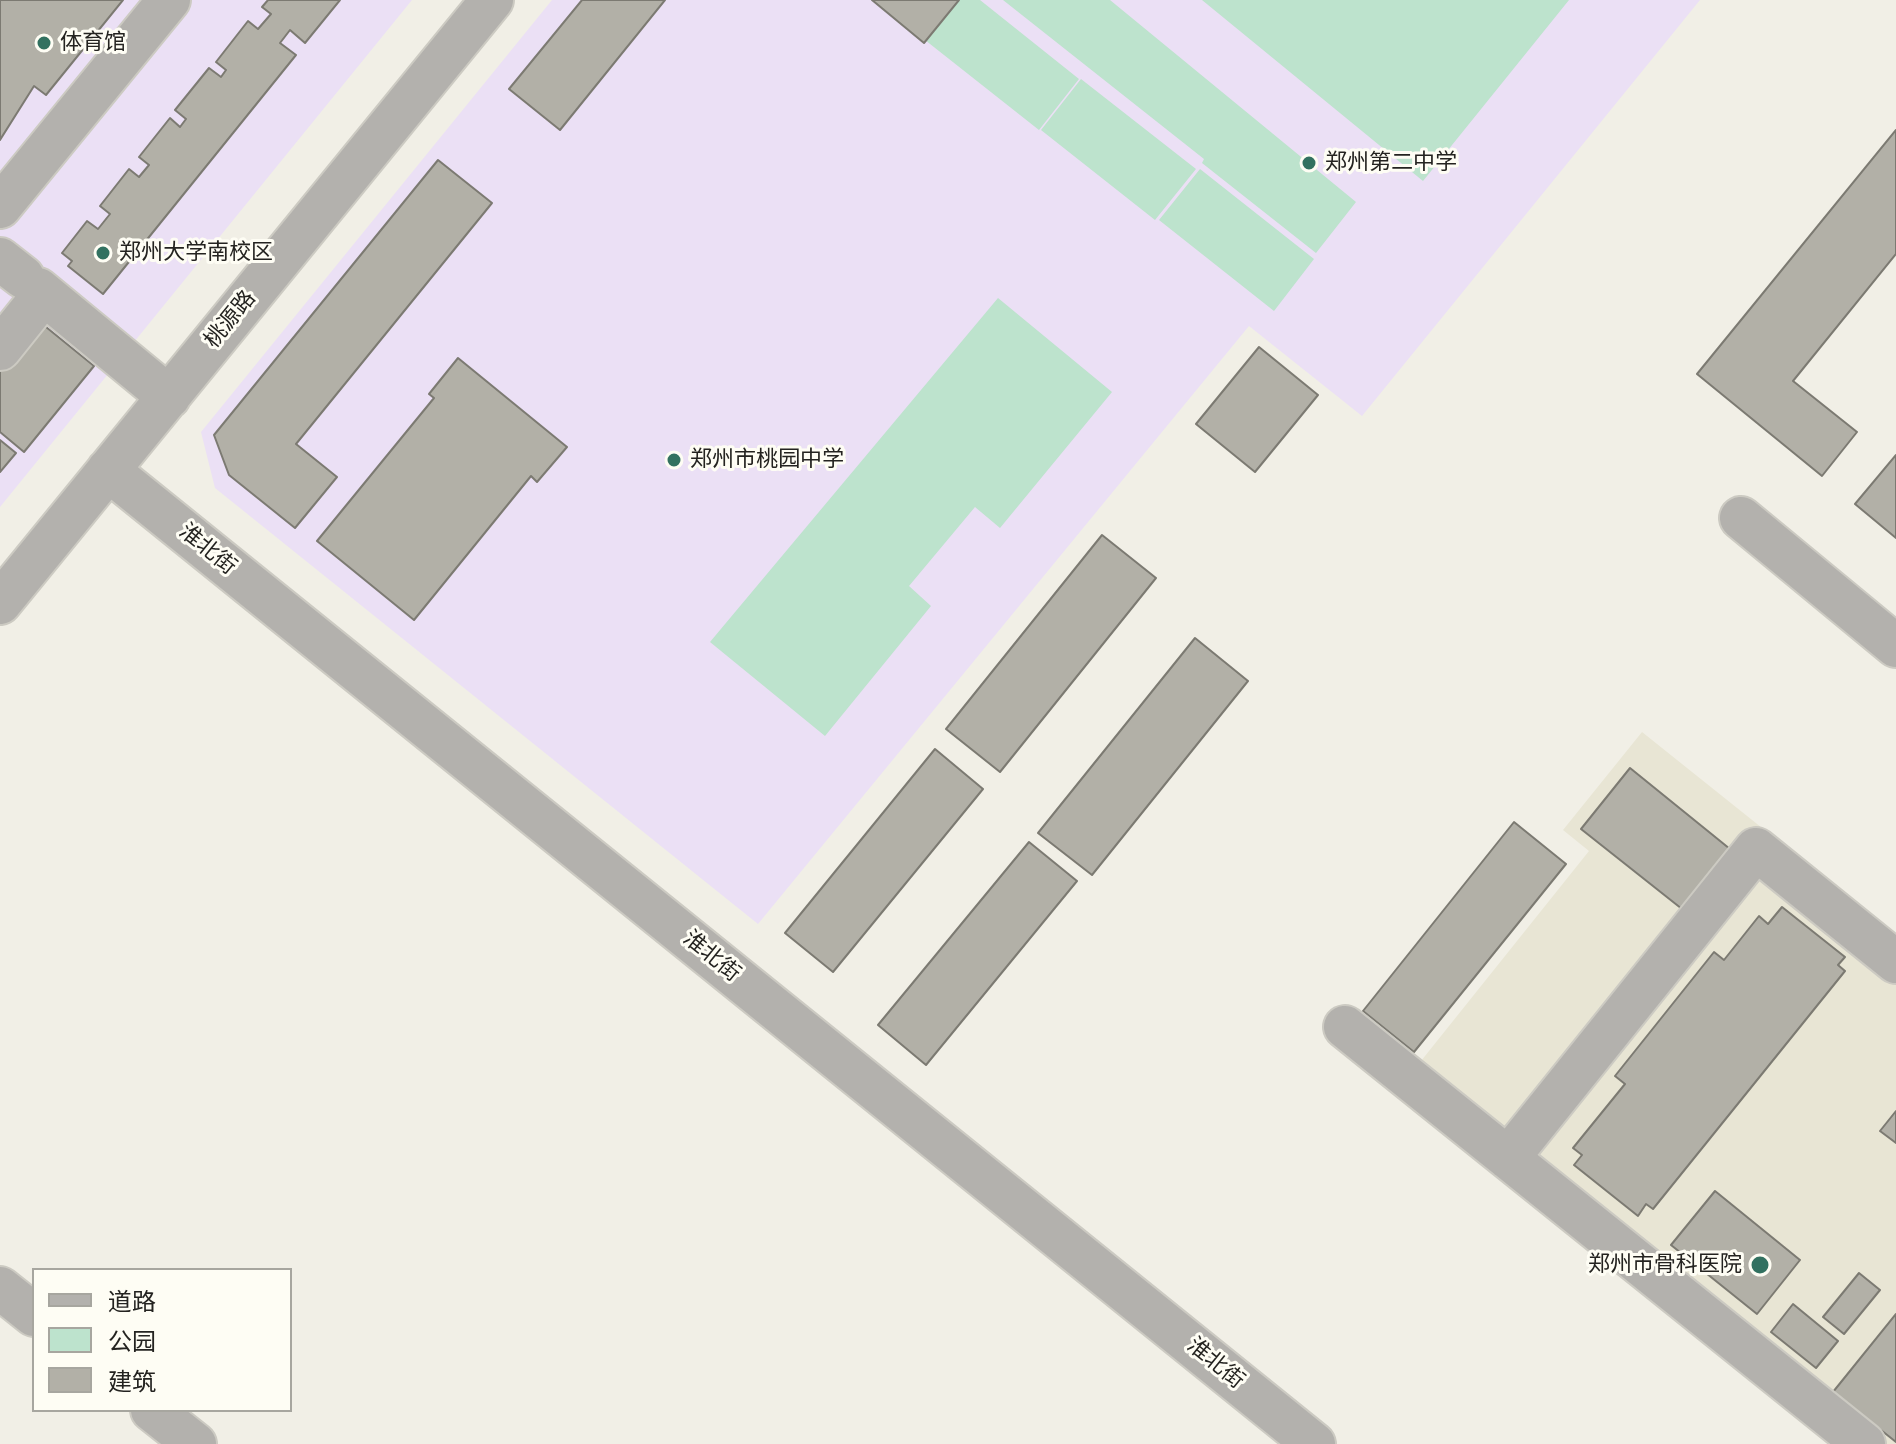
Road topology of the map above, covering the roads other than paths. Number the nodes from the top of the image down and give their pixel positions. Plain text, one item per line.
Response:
1 (169, 0) edge
2 (492, 0) edge
3 (0, 207) edge
4 (26, 280) edge
5 (0, 349) edge
6 (169, 397) junction
7 (108, 470) junction
8 (1741, 518) dead end
9 (0, 603) edge
10 (1896, 646) edge
11 (1896, 962) edge
12 (1345, 1027) dead end
13 (1508, 1158) junction
14 (0, 1288) edge
15 (32, 1313) edge
16 (155, 1412) edge
17 (195, 1444) edge
18 (1314, 1444) edge
19 (1864, 1444) edge

1 - 3 street
2 - 6 street, 桃源路
4 - 5 street
4 - 6 street
6 - 7 street, 桃源路
7 - 9 street, 桃源路
7 - 18 street, 淮北街
8 - 10 street
11 - 13 street
12 - 13 street
13 - 19 street
14 - 15 street
16 - 17 street

